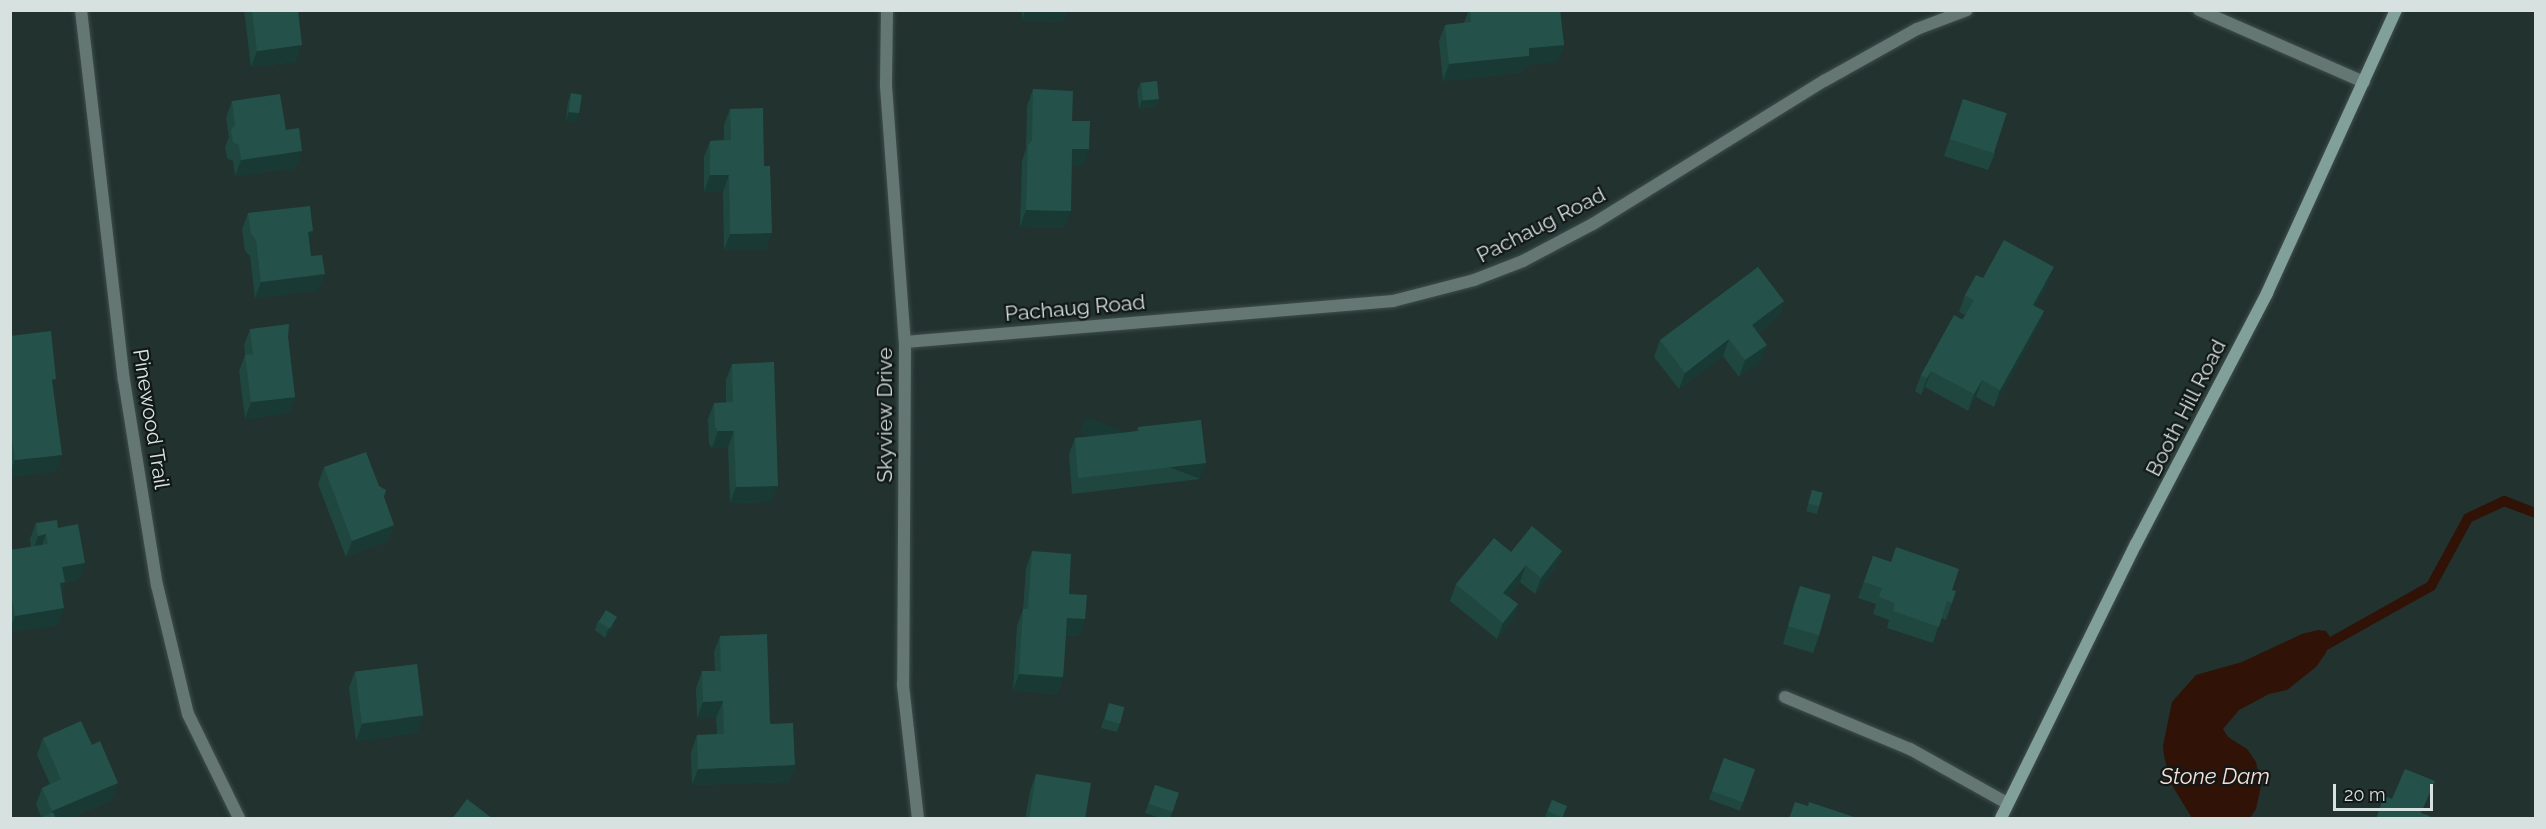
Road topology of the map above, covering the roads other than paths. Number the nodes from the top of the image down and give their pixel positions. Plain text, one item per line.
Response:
1 (81, 10) edge
2 (887, 10) edge
3 (1967, 10) edge
4 (2199, 10) edge
5 (2396, 10) edge
6 (2364, 82) junction
7 (905, 342) junction
8 (1785, 697) dead end
9 (2007, 802) junction
10 (239, 819) edge
11 (918, 819) edge
12 (2001, 819) edge

1 - 10 street, Pinewood Trail
2 - 7 street, Skyview Drive
3 - 7 street, Pachaug Road
4 - 6 street
5 - 6 street, Booth Hill Road
6 - 9 street, Booth Hill Road
7 - 11 street, Skyview Drive
8 - 9 street
9 - 12 street, Booth Hill Road

